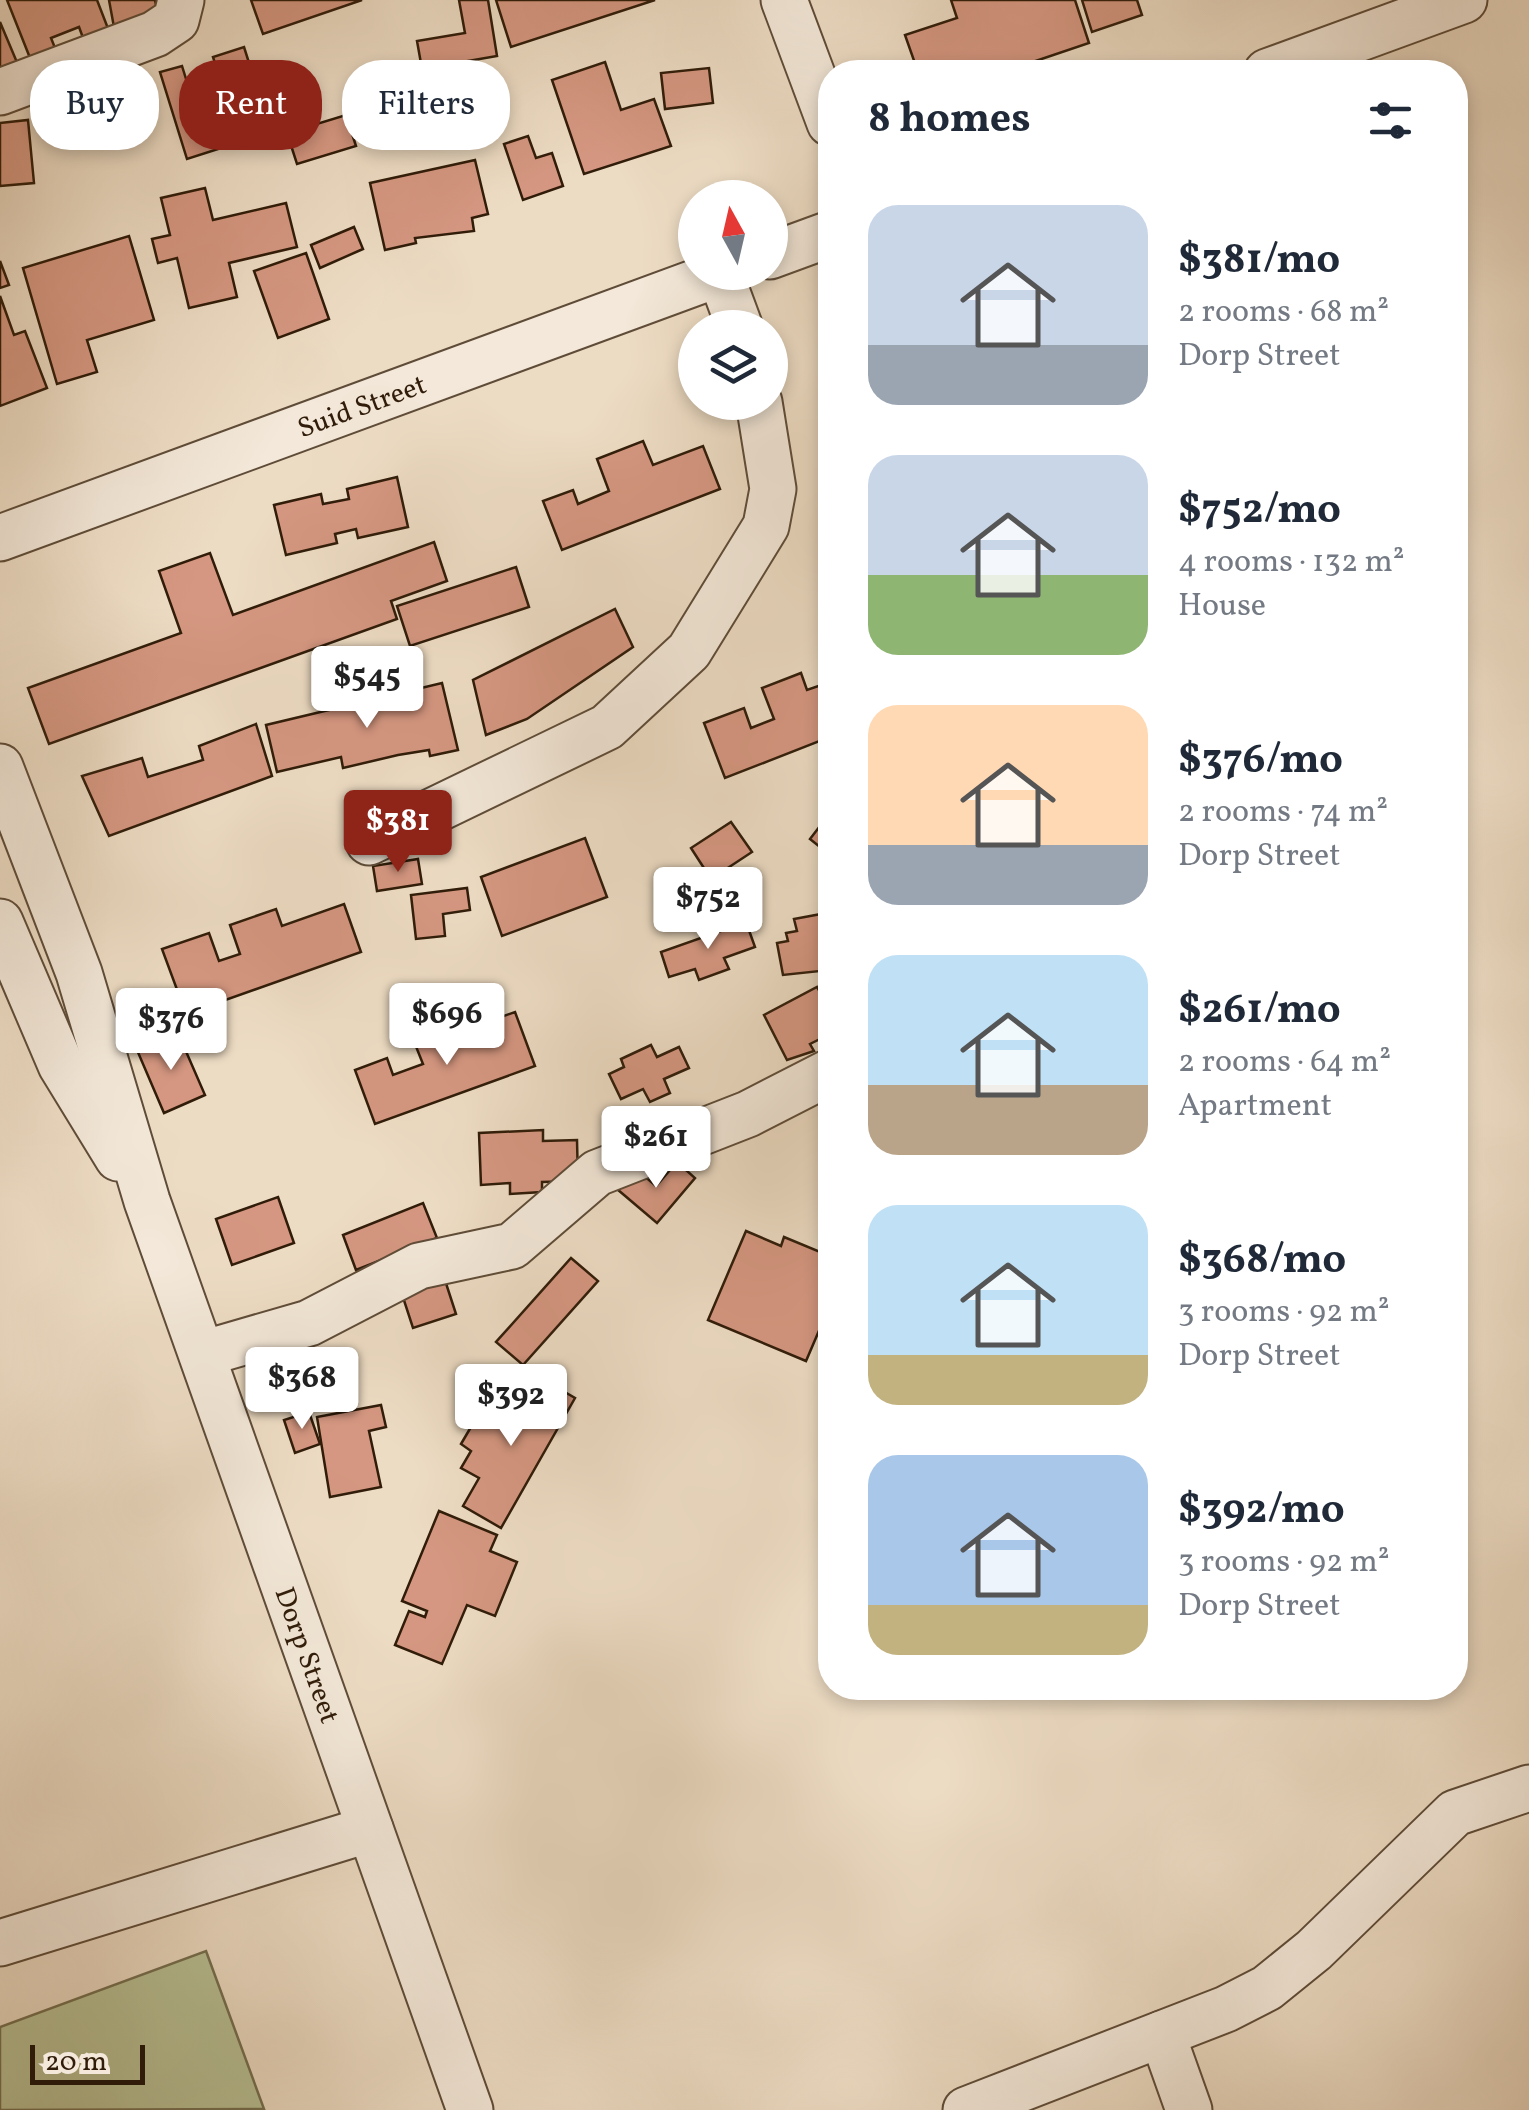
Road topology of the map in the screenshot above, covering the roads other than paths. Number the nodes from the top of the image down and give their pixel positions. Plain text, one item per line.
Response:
1 (182, 0) edge
2 (784, 0) edge
3 (1464, 0) edge
4 (1300, 60) edge
5 (818, 91) edge
6 (0, 92) edge
7 (818, 238) edge
8 (788, 249) edge
9 (678, 289) edge
10 (762, 420) edge
11 (0, 538) edge
12 (0, 767) edge
13 (369, 842) dead end
14 (0, 922) edge
15 (818, 1078) edge
16 (147, 1201) junction
17 (202, 1354) junction
18 (1529, 1788) edge
19 (370, 1829) junction
20 (0, 1942) edge
21 (1162, 2034) junction
22 (470, 2110) edge
23 (966, 2110) edge
24 (1189, 2110) edge

1 - 6 street
2 - 5 street
3 - 4 street
7 - 8 street
9 - 11 street, Suid Street
10 - 13 street
12 - 16 street, Dorp Street
14 - 16 street, Dorp Street
15 - 17 street
16 - 17 street, Dorp Street
17 - 19 street, Dorp Street
18 - 21 street
19 - 20 street
19 - 22 street, Dorp Street
21 - 23 street
21 - 24 street

